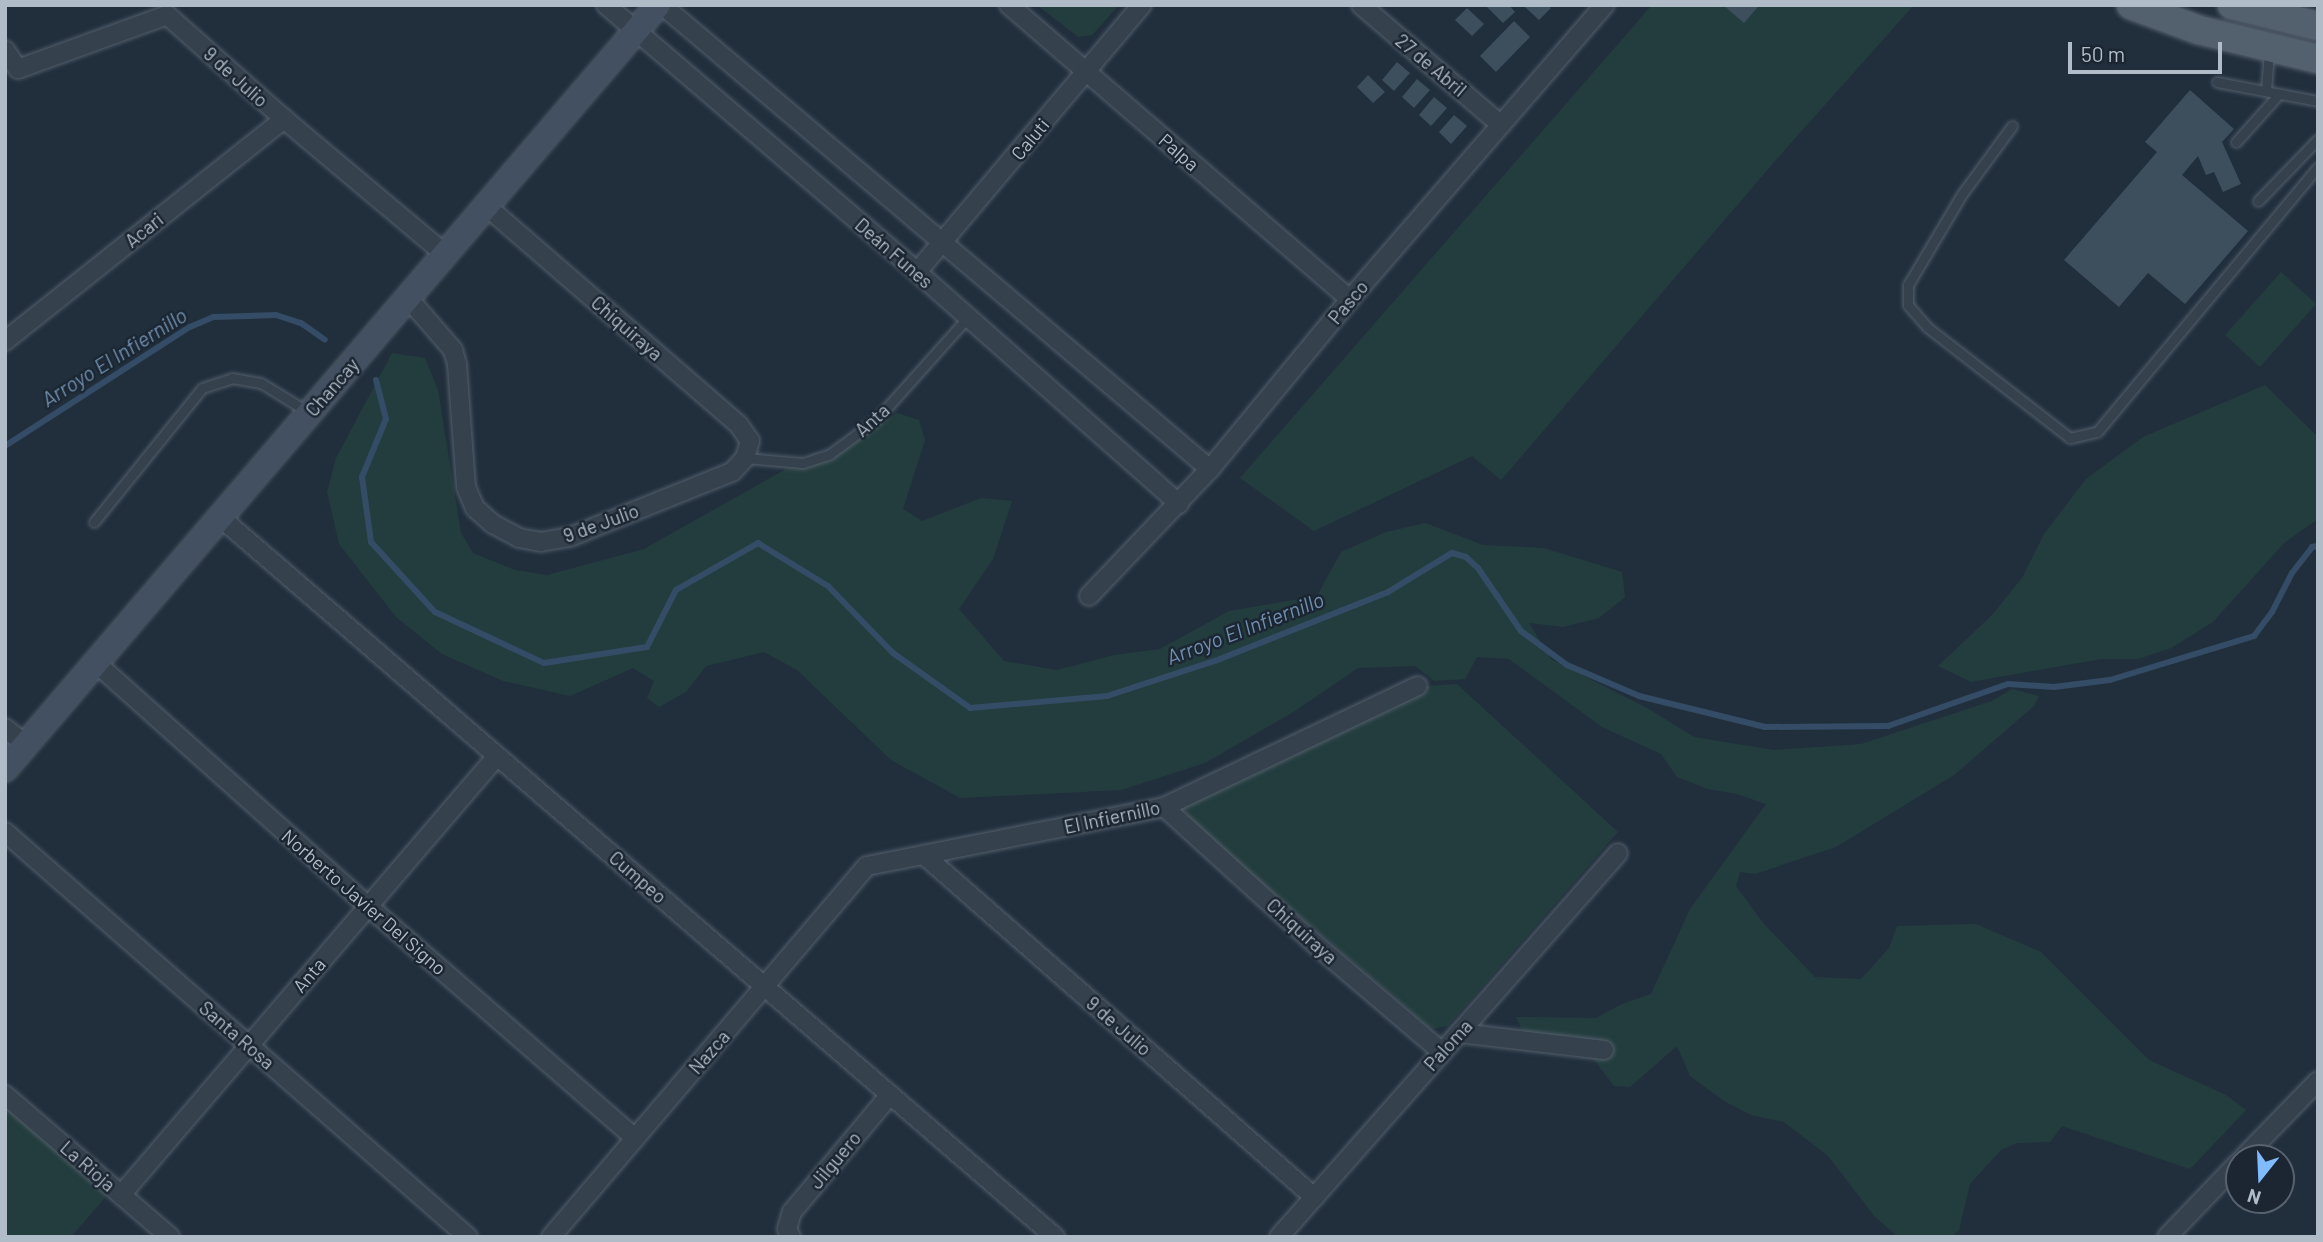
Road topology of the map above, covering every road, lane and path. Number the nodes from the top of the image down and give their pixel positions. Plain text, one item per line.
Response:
1 (606, 5) edge
2 (660, 5) edge
3 (1009, 5) edge
4 (1142, 5) edge
5 (1361, 5) edge
6 (1605, 5) edge
7 (2131, 5) edge
8 (2232, 5) edge
9 (170, 10) edge
10 (2318, 26) edge
11 (635, 30) junction
12 (2269, 48) junction
13 (5, 50) edge
14 (2318, 59) edge
15 (12, 71) edge
16 (1086, 72) junction
17 (2217, 82) dead end
18 (2266, 91) junction
19 (2279, 94) junction
20 (2318, 101) edge
21 (284, 119) junction
22 (1501, 125) junction
23 (2012, 126) dead end
24 (2318, 139) edge
25 (2236, 142) dead end
26 (2318, 167) edge
27 (2258, 201) dead end
28 (486, 206) junction
29 (942, 243) junction
30 (445, 254) junction
31 (917, 272) junction
32 (408, 298) junction
33 (1350, 299) junction
34 (968, 317) junction
35 (8, 335) edge
36 (310, 413) junction
37 (745, 458) junction
38 (1210, 469) junction
39 (1179, 504) junction
40 (220, 517) junction
41 (94, 522) dead end
42 (1089, 596) dead end
43 (96, 663) junction
44 (1418, 686) dead end
45 (5, 728) edge
46 (26, 745) junction
47 (497, 756) junction
48 (5, 769) edge
49 (1164, 807) junction
50 (5, 832) edge
51 (1618, 853) dead end
52 (924, 855) junction
53 (867, 866) joint
54 (368, 906) junction
55 (764, 986) junction
56 (1459, 1033) junction
57 (249, 1045) junction
58 (1604, 1050) dead end
59 (1442, 1052) junction
60 (2318, 1081) edge
61 (5, 1095) edge
62 (890, 1095) junction
63 (635, 1138) junction
64 (2257, 1144) edge
65 (2225, 1177) edge
66 (121, 1195) junction
67 (1314, 1197) junction
68 (789, 1233) edge
69 (170, 1237) edge
70 (468, 1237) edge
71 (551, 1237) edge
72 (1055, 1237) edge
73 (1279, 1237) edge
74 (2167, 1237) edge

1 - 11 street, Deán Funes
2 - 11 main road, Chancay
2 - 29 street, Deán Funes
3 - 16 street, Palpa
4 - 16 street, Caluti
5 - 22 street, 27 de Abril
6 - 22 street, Pasco
7 - 12 main road
8 - 10 main road
9 - 15 street, 9 de Julio
9 - 21 street, 9 de Julio
11 - 28 main road, Chancay
11 - 31 street, Deán Funes
12 - 14 main road
12 - 18 lane
13 - 15 street, 9 de Julio
16 - 29 street, Caluti
16 - 33 street, Palpa
17 - 18 lane
18 - 19 lane
19 - 20 lane
19 - 25 lane
21 - 30 street, 9 de Julio
21 - 35 street, Acari
22 - 33 street, Pasco
23 - 26 lane
24 - 27 lane
28 - 30 main road, Chancay
28 - 37 street, Chiquiraya
29 - 31 street, Caluti
29 - 38 street, Deán Funes
30 - 32 main road, Chancay
31 - 34 street, Deán Funes
32 - 36 main road, Chancay
32 - 37 street, 9 de Julio
33 - 38 street, Pasco
34 - 37 lane, Anta
34 - 39 street, Deán Funes
36 - 40 main road, Chancay
36 - 41 lane
38 - 39 street, Pasco
39 - 42 street, Pasco
40 - 43 main road, Chancay
40 - 47 street, Cumpeo
43 - 46 main road, Chancay
43 - 54 street, Norberto Javier Del Signo
44 - 49 street, El Infiernillo
45 - 46 street
46 - 48 main road, Chancay
47 - 54 street, Anta
47 - 55 street, Cumpeo
49 - 52 street, El Infiernillo
49 - 59 street, Chiquiraya
50 - 57 street, Santa Rosa
51 - 56 street, Paloma
52 - 53 street, El Infiernillo
52 - 67 street, 9 de Julio
53 - 55 street, Nazca
54 - 57 street, Anta
54 - 63 street, Norberto Javier Del Signo
55 - 62 street, Cumpeo
55 - 63 street, Nazca
56 - 58 street
56 - 59 street, Paloma
57 - 66 street, Anta
57 - 70 street, Santa Rosa
59 - 67 street, Paloma
60 - 64 street
61 - 66 street, La Rioja
62 - 68 street, Jilguero
62 - 72 street, Cumpeo
63 - 71 street, Nazca
65 - 74 street
66 - 69 street, La Rioja
67 - 73 street, Paloma

